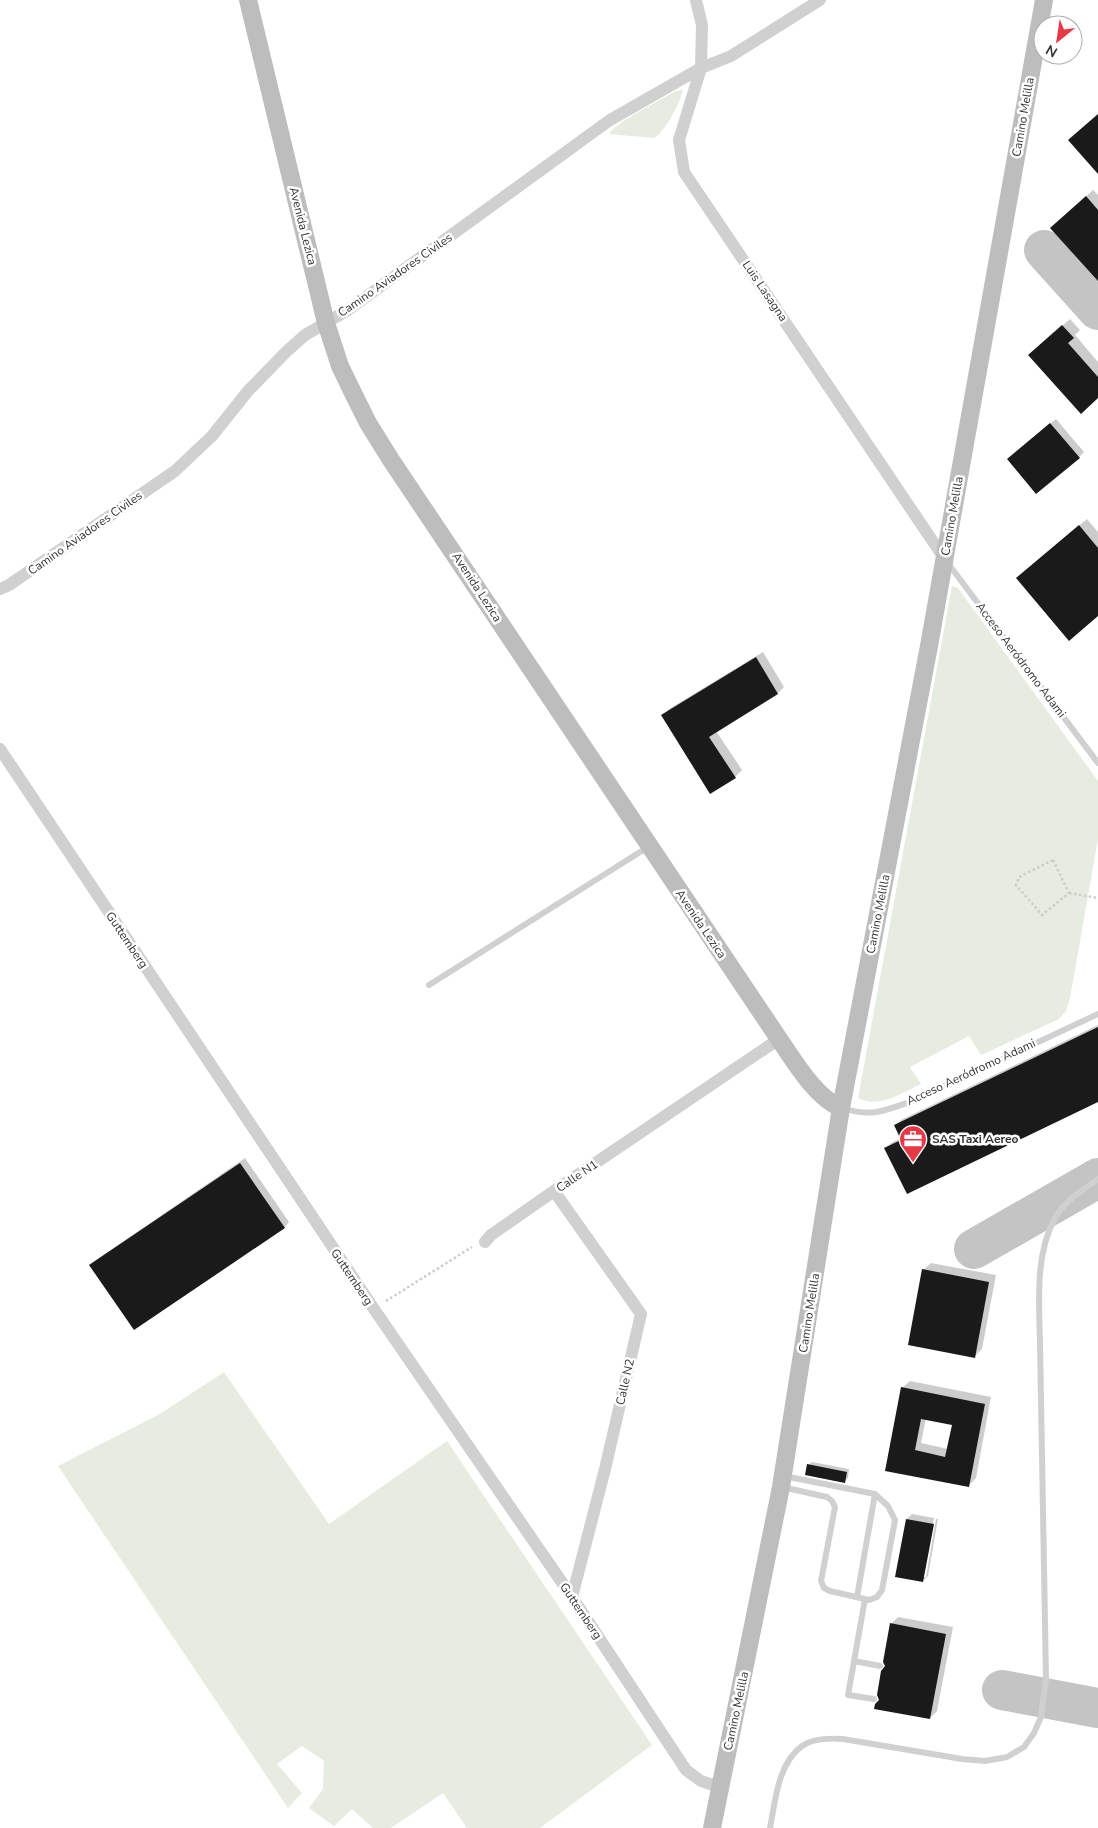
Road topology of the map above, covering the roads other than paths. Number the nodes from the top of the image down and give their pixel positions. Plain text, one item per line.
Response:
1 (248, 0) edge
2 (696, 0) edge
3 (820, 0) edge
4 (1044, 0) edge
5 (701, 68) junction
6 (326, 323) junction
7 (944, 558) junction
8 (0, 589) edge
9 (0, 749) edge
10 (1098, 763) edge
11 (649, 846) junction
12 (429, 985) dead end
13 (1098, 1014) edge
14 (778, 1040) junction
15 (841, 1108) junction
16 (1098, 1179) edge
17 (554, 1190) junction
18 (485, 1242) road end
19 (782, 1482) junction
20 (830, 1485) junction
21 (875, 1494) junction
22 (827, 1497) junction
23 (572, 1597) junction
24 (857, 1597) junction
25 (865, 1599) junction
26 (854, 1661) junction
27 (880, 1666) dead end
28 (874, 1699) dead end
29 (720, 1787) junction
30 (712, 1828) edge
31 (770, 1828) edge

1 - 6 street, Avenida Lezica
2 - 5 street, Luis Lasagna
3 - 5 street, Camino Aviadores Civiles
4 - 7 street, Camino Melilla
5 - 6 street, Camino Aviadores Civiles
5 - 7 street, Luis Lasagna
6 - 8 street, Camino Aviadores Civiles
6 - 11 street, Avenida Lezica
7 - 10 lane, Acceso Aeródromo Adami
7 - 15 street, Camino Melilla
9 - 23 street, Guttemberg
11 - 12 lane
11 - 14 street, Avenida Lezica
13 - 15 lane, Acceso Aeródromo Adami
14 - 15 street, Avenida Lezica
14 - 17 street, Calle N1
15 - 19 street, Camino Melilla
16 - 31 lane
17 - 18 street, Calle N1
17 - 23 street, Calle N2
19 - 20 lane
19 - 22 lane
19 - 29 street, Camino Melilla
20 - 21 lane
20 - 22 lane
21 - 24 lane
21 - 25 lane
22 - 24 lane
23 - 29 street, Guttemberg
24 - 25 lane
25 - 26 lane
26 - 27 lane
26 - 28 lane
29 - 30 street, Camino Melilla

